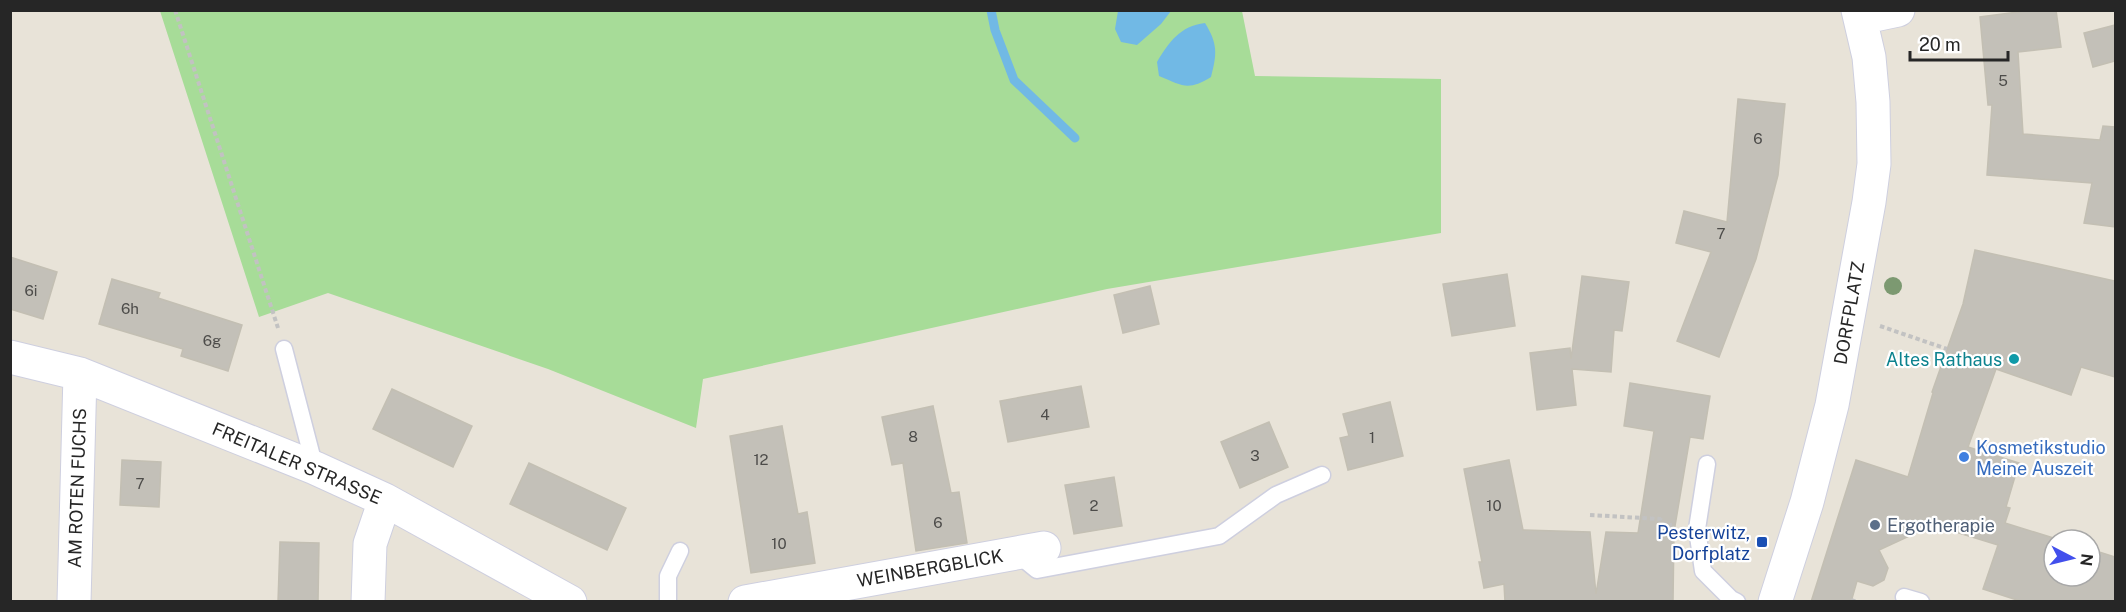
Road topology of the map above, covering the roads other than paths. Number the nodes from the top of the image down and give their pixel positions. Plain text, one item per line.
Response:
1 (1898, 10) edge
2 (1859, 14) edge
3 (285, 349) road end
4 (10, 357) edge
5 (80, 374) junction
6 (1707, 464) dead end
7 (315, 468) junction
8 (1322, 475) dead end
9 (385, 500) junction
10 (1030, 550) joint
11 (680, 551) dead end
12 (74, 602) edge
13 (368, 602) edge
14 (570, 602) edge
15 (668, 602) edge
16 (745, 602) edge
17 (1737, 602) edge
18 (1775, 602) edge

1 - 2 street
2 - 18 street, DORFPLATZ
3 - 7 lane
4 - 5 street, FREITALER STRASSE
5 - 7 street, FREITALER STRASSE
5 - 12 street, AM ROTEN FUCHS
6 - 17 lane
7 - 9 street, FREITALER STRASSE
8 - 10 lane
9 - 13 street
9 - 14 street, FREITALER STRASSE
10 - 16 street, WEINBERGBLICK
11 - 15 lane

